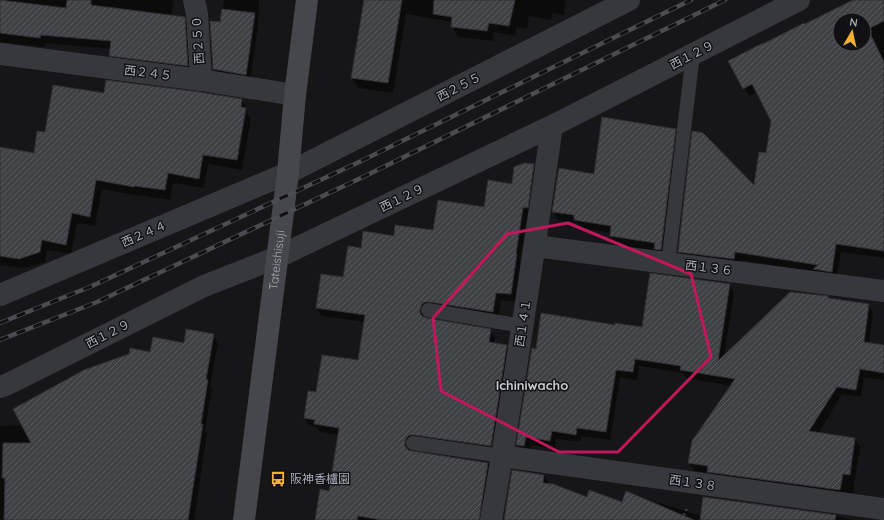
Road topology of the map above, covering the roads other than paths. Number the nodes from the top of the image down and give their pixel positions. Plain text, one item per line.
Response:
1 (194, 0) edge
2 (307, 0) edge
3 (629, 0) edge
4 (799, 0) edge
5 (0, 54) edge
6 (693, 54) junction
7 (201, 80) junction
8 (295, 95) junction
9 (552, 126) junction
10 (288, 173) junction
11 (535, 246) junction
12 (278, 258) junction
13 (668, 263) junction
14 (884, 291) edge
15 (0, 295) edge
16 (428, 310) dead end
17 (522, 326) junction
18 (0, 387) edge
19 (413, 443) dead end
20 (502, 456) junction
21 (884, 509) edge
22 (244, 520) edge
23 (491, 520) edge

1 - 7 street, 西２５０
2 - 8 street, Tateishisuji
3 - 10 street, 西２５５
4 - 6 street, 西１２９
5 - 7 street, 西２４５
6 - 9 street, 西１２９
6 - 13 lane
7 - 8 street, 西２４５
8 - 10 street, Tateishisuji
9 - 11 street, 西１４１
9 - 12 street, 西１２９
10 - 12 street, Tateishisuji
10 - 15 street, 西２４４
11 - 13 street, 西１３６
11 - 17 street, 西１４１
12 - 18 street, 西１２９
12 - 22 street, Tateishisuji
13 - 14 street, 西１３６
16 - 17 lane
17 - 20 street, 西１４１
19 - 20 lane
20 - 21 street, 西１３８
20 - 23 street, 西１４１

